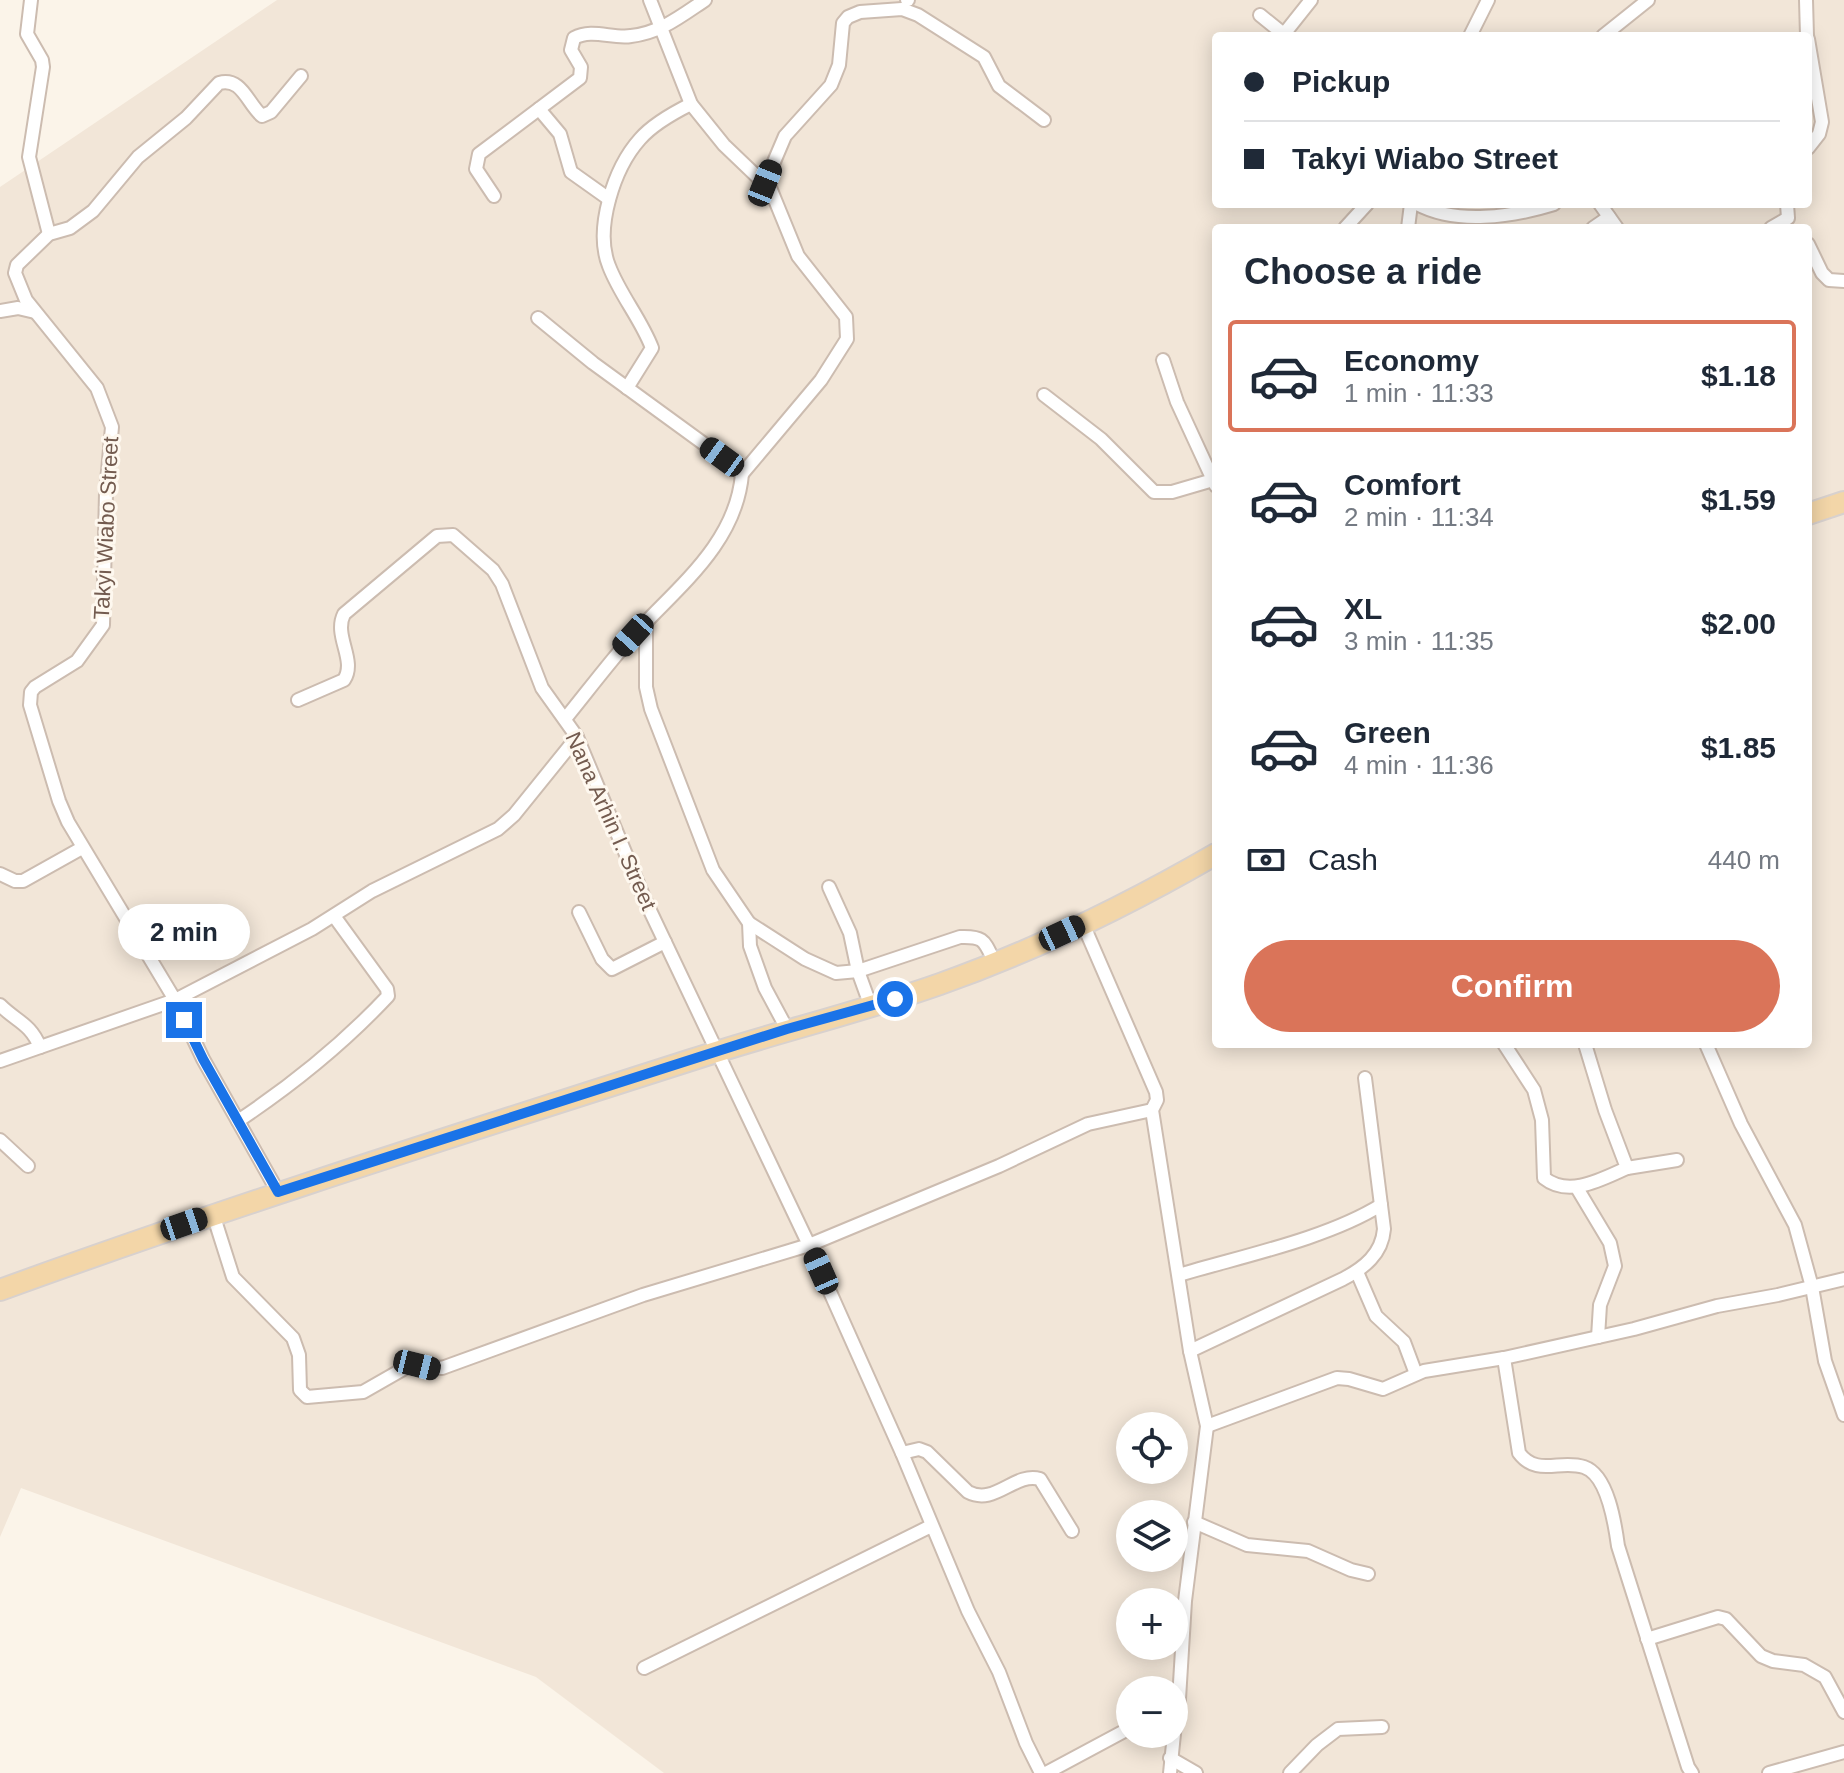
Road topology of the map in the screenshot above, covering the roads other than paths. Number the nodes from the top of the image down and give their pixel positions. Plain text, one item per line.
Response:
1 (31, 0) edge
2 (650, 0) edge
3 (705, 0) edge
4 (850, 0) edge
5 (1311, 0) edge
6 (1488, 0) edge
7 (1648, 0) edge
8 (1806, 0) edge
9 (906, 2) edge
10 (860, 12) junction
11 (1260, 15) dead end
12 (662, 29) junction
13 (1281, 32) edge
14 (1287, 32) edge
15 (1472, 32) edge
16 (1608, 32) edge
17 (1808, 32) edge
18 (1812, 58) edge
19 (301, 76) dead end
20 (691, 104) junction
21 (539, 109) junction
22 (1044, 120) dead end
23 (1812, 143) edge
24 (765, 183) junction
25 (494, 196) dead end
26 (609, 199) junction
27 (1363, 208) edge
28 (1430, 208) edge
29 (1538, 208) edge
30 (1349, 224) edge
31 (49, 234) junction
32 (1812, 252) edge
33 (1844, 281) edge
34 (0, 311) edge
35 (35, 312) junction
36 (538, 318) dead end
37 (1163, 360) dead end
38 (627, 388) junction
39 (1044, 395) dead end
40 (742, 474) junction
41 (1212, 479) edge
42 (1212, 483) edge
43 (1844, 502) edge
44 (1812, 515) edge
45 (646, 621) junction
46 (298, 700) dead end
47 (565, 719) junction
48 (577, 737) junction
49 (82, 848) junction
50 (1212, 856) edge
51 (0, 874) edge
52 (829, 887) dead end
53 (579, 912) dead end
54 (334, 916) junction
55 (749, 923) junction
56 (1083, 924) junction
57 (665, 942) junction
58 (995, 963) junction
59 (858, 971) junction
60 (175, 1000) junction
61 (0, 1005) edge
62 (871, 1007) junction
63 (787, 1029) junction
64 (40, 1047) junction
65 (1507, 1048) edge
66 (1586, 1048) edge
67 (1708, 1048) edge
68 (716, 1051) junction
69 (0, 1061) edge
70 (1365, 1078) dead end
71 (1152, 1110) junction
72 (238, 1121) junction
73 (0, 1140) edge
74 (1677, 1160) dead end
75 (28, 1166) dead end
76 (1627, 1168) junction
77 (1577, 1188) junction
78 (278, 1192) junction
79 (1381, 1205) junction
80 (213, 1214) junction
81 (809, 1245) junction
82 (1357, 1272) junction
83 (1179, 1275) junction
84 (1844, 1279) edge
85 (1812, 1287) junction
86 (0, 1290) edge
87 (1598, 1337) junction
88 (1190, 1351) junction
89 (1504, 1358) junction
90 (1416, 1374) junction
91 (1844, 1415) edge
92 (1207, 1426) junction
93 (902, 1453) junction
94 (1194, 1522) junction
95 (931, 1526) junction
96 (1072, 1531) dead end
97 (1368, 1574) dead end
98 (1647, 1639) junction
99 (644, 1668) dead end
100 (1179, 1676) edge
101 (1844, 1712) edge
102 (1382, 1727) dead end
103 (1116, 1735) edge
104 (1171, 1748) edge
105 (1844, 1752) edge
106 (1170, 1758) junction
107 (1043, 1773) edge
108 (1170, 1773) edge
109 (1196, 1773) edge
110 (1290, 1773) edge
111 (1692, 1773) edge
112 (1769, 1773) edge

1 - 31 street
2 - 12 street
3 - 12 street
4 - 10 street
5 - 14 street
6 - 15 street
7 - 16 street
8 - 17 street
9 - 10 street
9 - 22 street
10 - 24 street
11 - 13 street
12 - 20 street
12 - 21 street
18 - 23 street
19 - 31 street
20 - 24 street
20 - 26 street
21 - 25 street
21 - 26 street
24 - 40 street
26 - 38 street
27 - 30 street
28 - 29 street
31 - 35 street
32 - 33 street
34 - 35 street
35 - 49 street, Takyi Wiabo Street
36 - 38 street
37 - 41 street
38 - 40 street
39 - 42 street
40 - 45 street
43 - 44 main road
45 - 47 street
45 - 55 street
46 - 47 street, Nana Arhin I. Street
47 - 48 street, Nana Arhin I. Street
48 - 54 street
48 - 57 street, Nana Arhin I. Street
49 - 51 street
49 - 60 street, Takyi Wiabo Street
50 - 56 main road
52 - 59 street
53 - 57 street
54 - 60 street
54 - 72 street
55 - 59 street
55 - 63 street
56 - 58 main road
56 - 71 street
57 - 68 street, Nana Arhin I. Street
58 - 59 street
58 - 62 main road
59 - 62 street
60 - 64 street
60 - 72 street, Takyi Wiabo Street
61 - 64 street
62 - 63 main road
63 - 68 main road
64 - 69 street
65 - 77 street
66 - 76 street
67 - 85 street
68 - 78 main road
68 - 81 street, Nana Arhin I. Street
70 - 79 street
71 - 81 street
71 - 83 street
72 - 78 street, Takyi Wiabo Street
73 - 75 street
74 - 76 street
76 - 77 street
77 - 87 street
78 - 80 main road
79 - 82 street
79 - 83 street
80 - 81 street
80 - 86 main road
81 - 93 street, Nana Arhin I. Street
82 - 88 street
82 - 90 street
83 - 88 street
84 - 85 street
85 - 87 street
85 - 91 street
87 - 89 street
88 - 92 street
89 - 90 street
89 - 98 street
90 - 92 street
92 - 94 street
93 - 95 street, Nana Arhin I. Street
93 - 96 street
94 - 97 street
94 - 100 street
95 - 99 street
95 - 107 street, Nana Arhin I. Street
98 - 101 street
98 - 111 street
102 - 110 street
103 - 107 street
104 - 106 street
105 - 112 street
106 - 108 street
106 - 109 street

